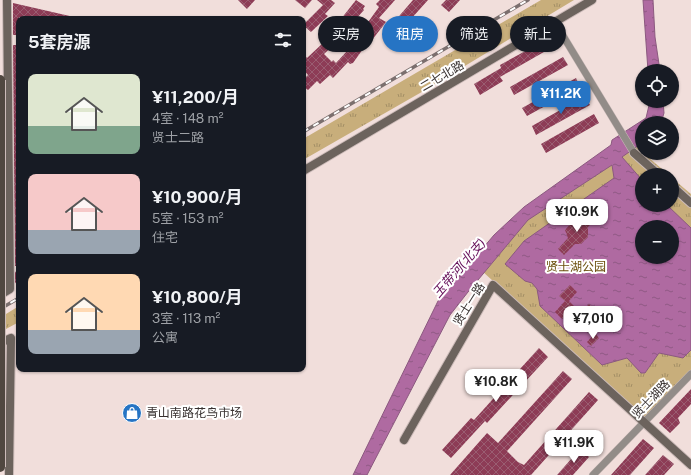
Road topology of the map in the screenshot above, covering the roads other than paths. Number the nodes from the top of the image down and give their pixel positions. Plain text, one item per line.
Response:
1 (7, 0) edge
2 (592, 0) edge
3 (563, 16) edge
4 (566, 41) edge
5 (510, 49) edge
6 (0, 80) edge
7 (634, 153) joint
8 (651, 168) edge
9 (306, 169) edge
10 (679, 192) edge
11 (691, 203) edge
12 (0, 295) edge
13 (16, 335) edge
14 (11, 338) junction
15 (0, 344) edge
16 (691, 374) edge
17 (644, 422) junction
18 (404, 440) dead end
19 (691, 465) edge
20 (0, 467) edge
21 (9, 475) edge
22 (593, 475) edge

1 - 12 main road
2 - 3 main road, 二七北路
4 - 7 street
5 - 9 main road, 二七北路
6 - 20 main road, bridge
7 - 8 main road
10 - 11 main road
13 - 14 main road
14 - 15 main road
14 - 21 main road
16 - 17 street, 贤士湖路
17 - 18 main road, 贤士一路
17 - 19 main road, 贤士一路
17 - 22 street, 贤士湖路

